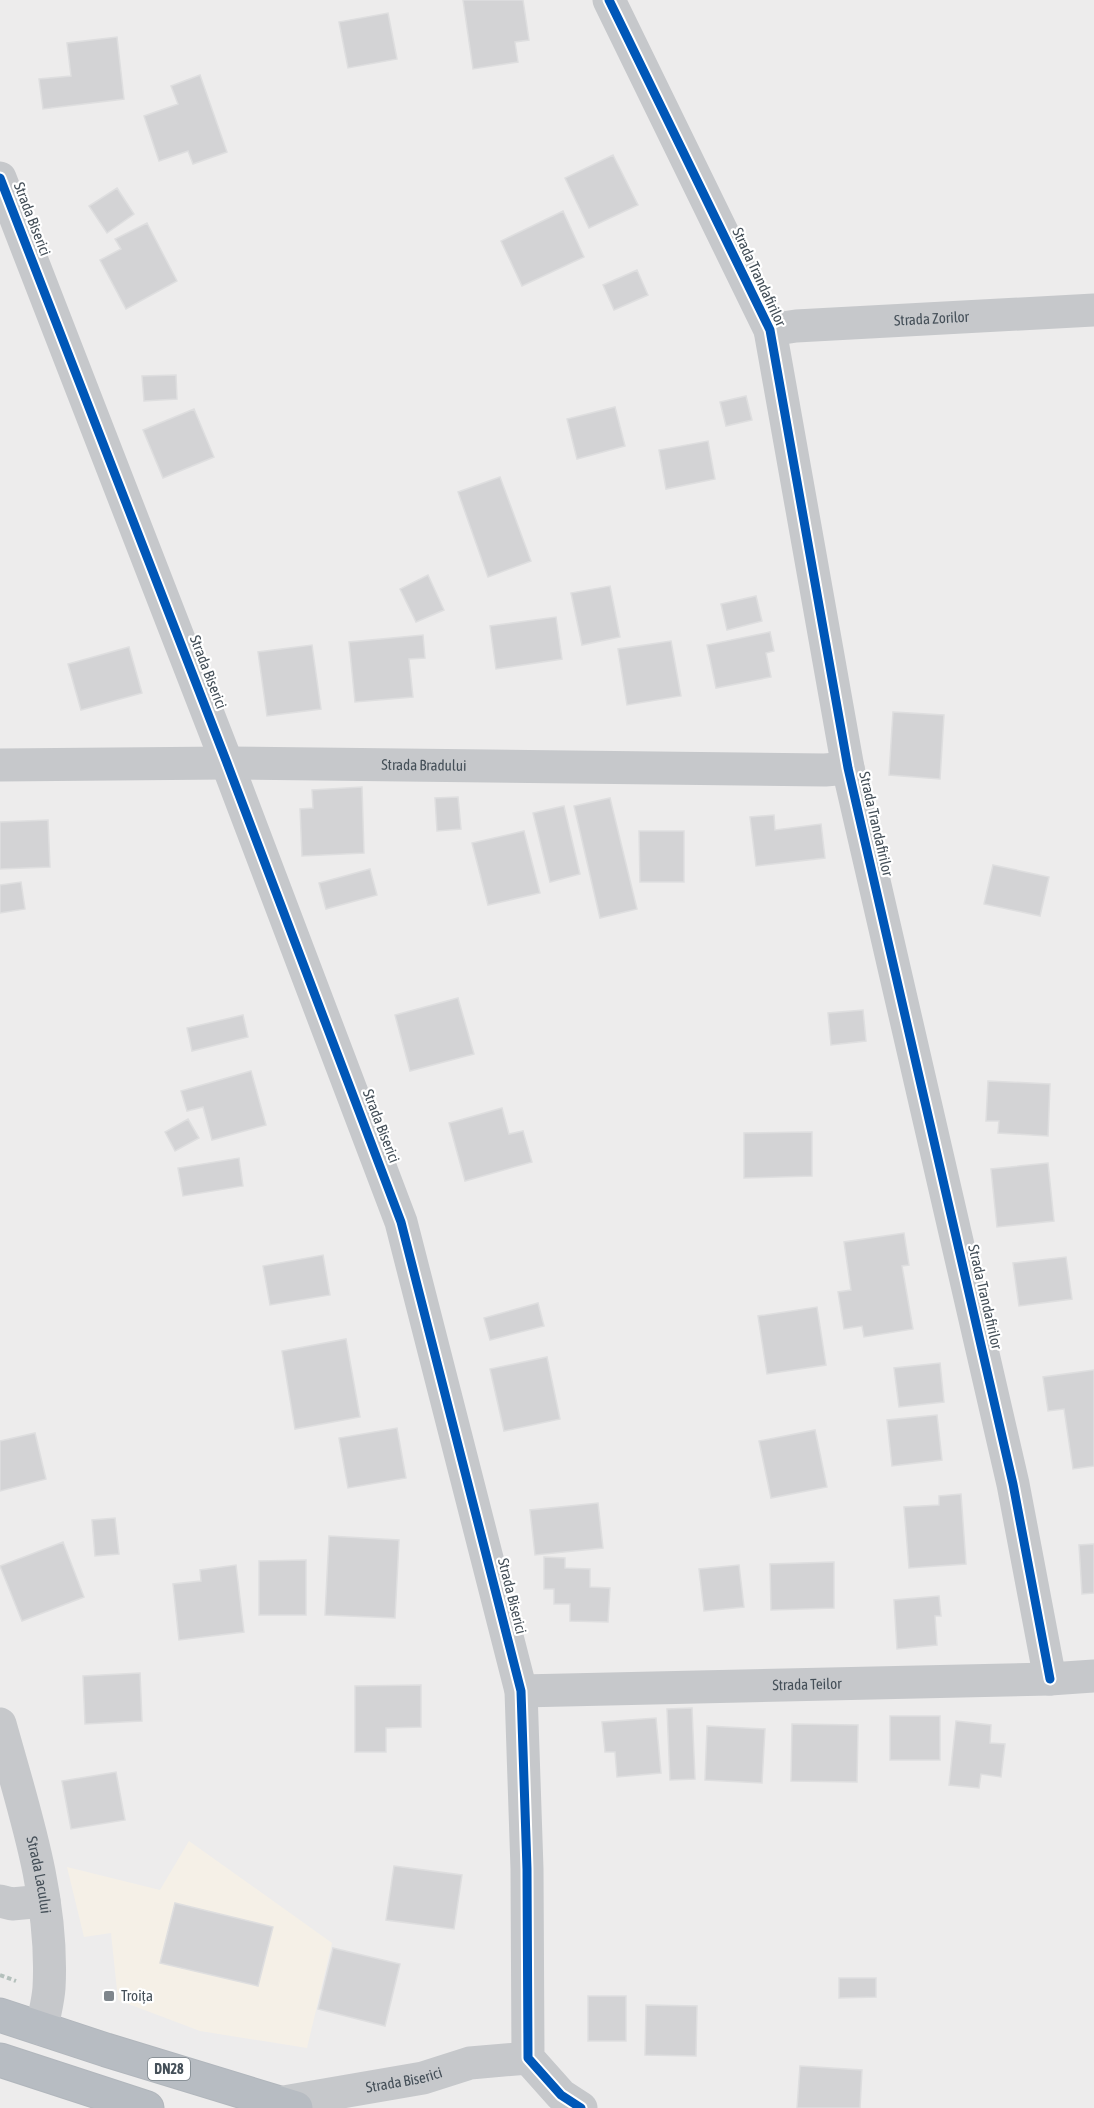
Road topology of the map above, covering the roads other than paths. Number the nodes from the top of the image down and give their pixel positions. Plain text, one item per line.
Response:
1 (609, 0) edge
2 (0, 178) edge
3 (1094, 310) edge
4 (770, 330) junction
5 (227, 763) junction
6 (0, 765) edge
7 (848, 768) junction
8 (1094, 1676) edge
9 (1050, 1679) junction
10 (521, 1690) junction
11 (0, 1724) edge
12 (0, 1901) edge
13 (44, 1901) junction
14 (0, 2015) edge
15 (42, 2029) junction
16 (528, 2058) junction
17 (0, 2060) edge
18 (287, 2105) edge
19 (147, 2108) edge
20 (581, 2108) edge

1 - 4 street, Strada Trandafirilor
2 - 5 street, Strada Biserici
3 - 4 street, Strada Zorilor
4 - 7 street, Strada Trandafirilor
5 - 6 street, Strada Bradului
5 - 7 street, Strada Bradului
5 - 10 street, Strada Biserici
7 - 9 street, Strada Trandafirilor
8 - 9 street, Strada Teilor
9 - 10 street, Strada Teilor
10 - 16 street, Strada Biserici
11 - 13 street, Strada Lacului
12 - 13 street
13 - 15 street, Strada Lacului
14 - 15 highway, DN28
15 - 18 highway, DN28
16 - 18 street, Strada Biserici
16 - 20 street
17 - 19 highway

